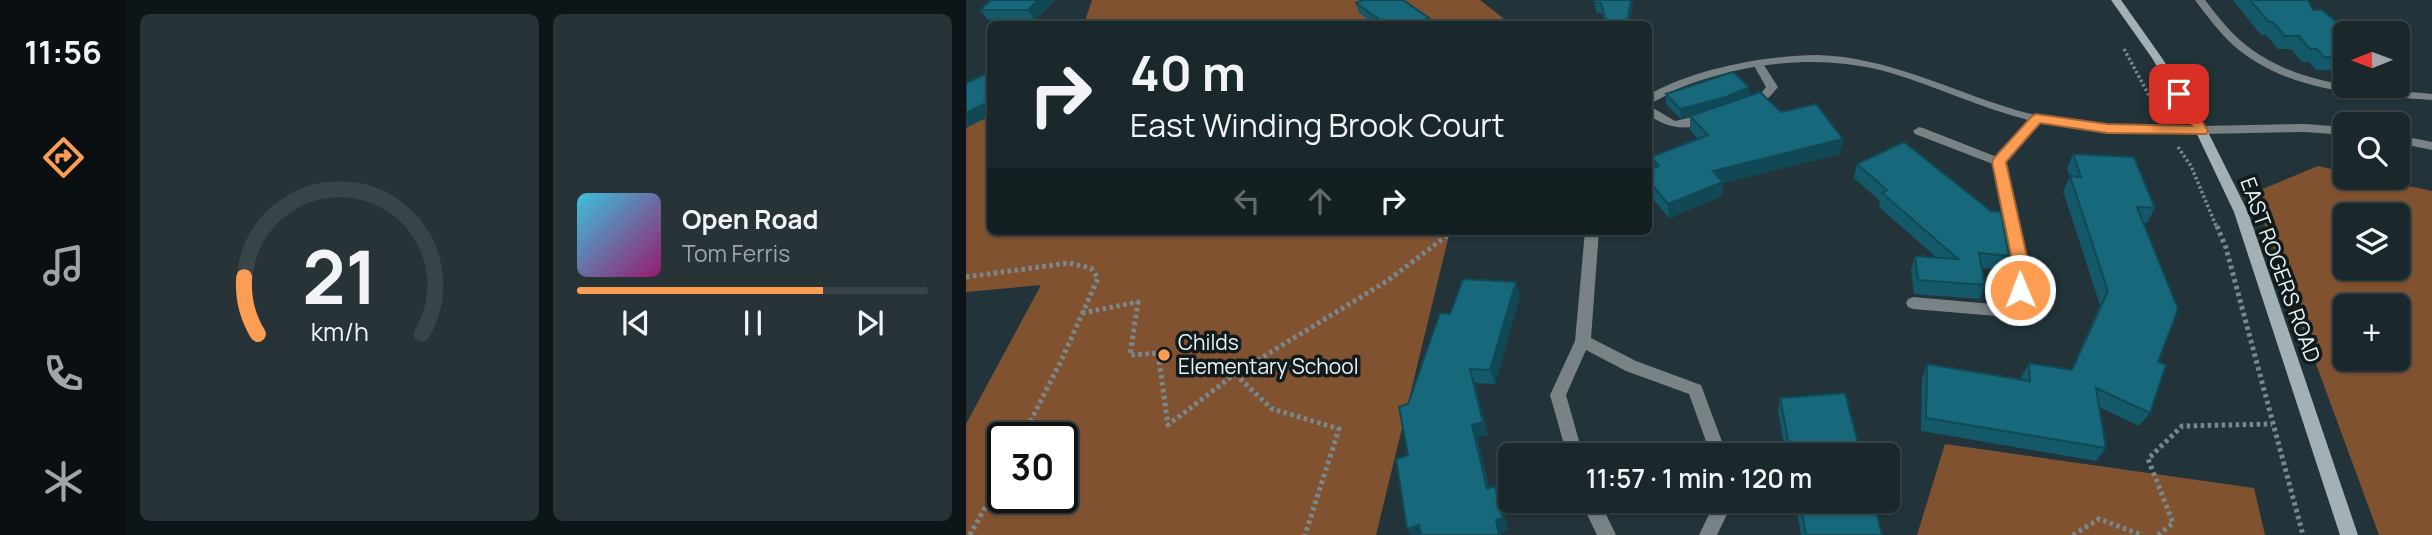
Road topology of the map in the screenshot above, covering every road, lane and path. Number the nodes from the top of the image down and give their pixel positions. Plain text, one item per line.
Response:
1 (2116, 0) edge
2 (2200, 0) edge
3 (2123, 46) dead end
4 (1758, 64) junction
5 (2432, 97) edge
6 (1652, 99) edge
7 (1733, 110) edge
8 (1652, 111) edge
9 (1720, 114) edge
10 (2036, 118) junction
11 (2333, 130) edge
12 (1919, 131) dead end
13 (2167, 131) junction
14 (2201, 131) junction
15 (2410, 141) edge
16 (2432, 146) edge
17 (1999, 162) junction
18 (1448, 235) edge
19 (1592, 235) edge
20 (966, 277) edge
21 (1913, 303) dead end
22 (1082, 313) junction
23 (1583, 341) junction
24 (1235, 374) junction
25 (1030, 422) edge
26 (2272, 425) junction
27 (1572, 443) edge
28 (1715, 443) edge
29 (987, 504) edge
30 (1596, 513) edge
31 (1719, 513) edge
32 (970, 535) edge
33 (1305, 535) edge
34 (1607, 535) edge
35 (1708, 535) edge
36 (2073, 535) edge
37 (2143, 535) edge
38 (2158, 535) edge
39 (2303, 535) edge
40 (2348, 535) edge

1 - 14 main road, EAST ROGERS ROAD
2 - 5 street
3 - 13 path
4 - 6 street
4 - 7 street
4 - 10 street
8 - 9 street
10 - 13 street
10 - 17 street
11 - 14 street
12 - 17 street
13 - 14 street
13 - 26 path
14 - 40 main road, EAST ROGERS ROAD
15 - 16 street
17 - 21 street
18 - 24 path
19 - 23 street
20 - 22 path
22 - 24 path
22 - 25 path
23 - 27 street
23 - 28 street
24 - 33 path
26 - 38 path
26 - 39 path
29 - 32 path
30 - 34 street
31 - 35 street
36 - 37 path

